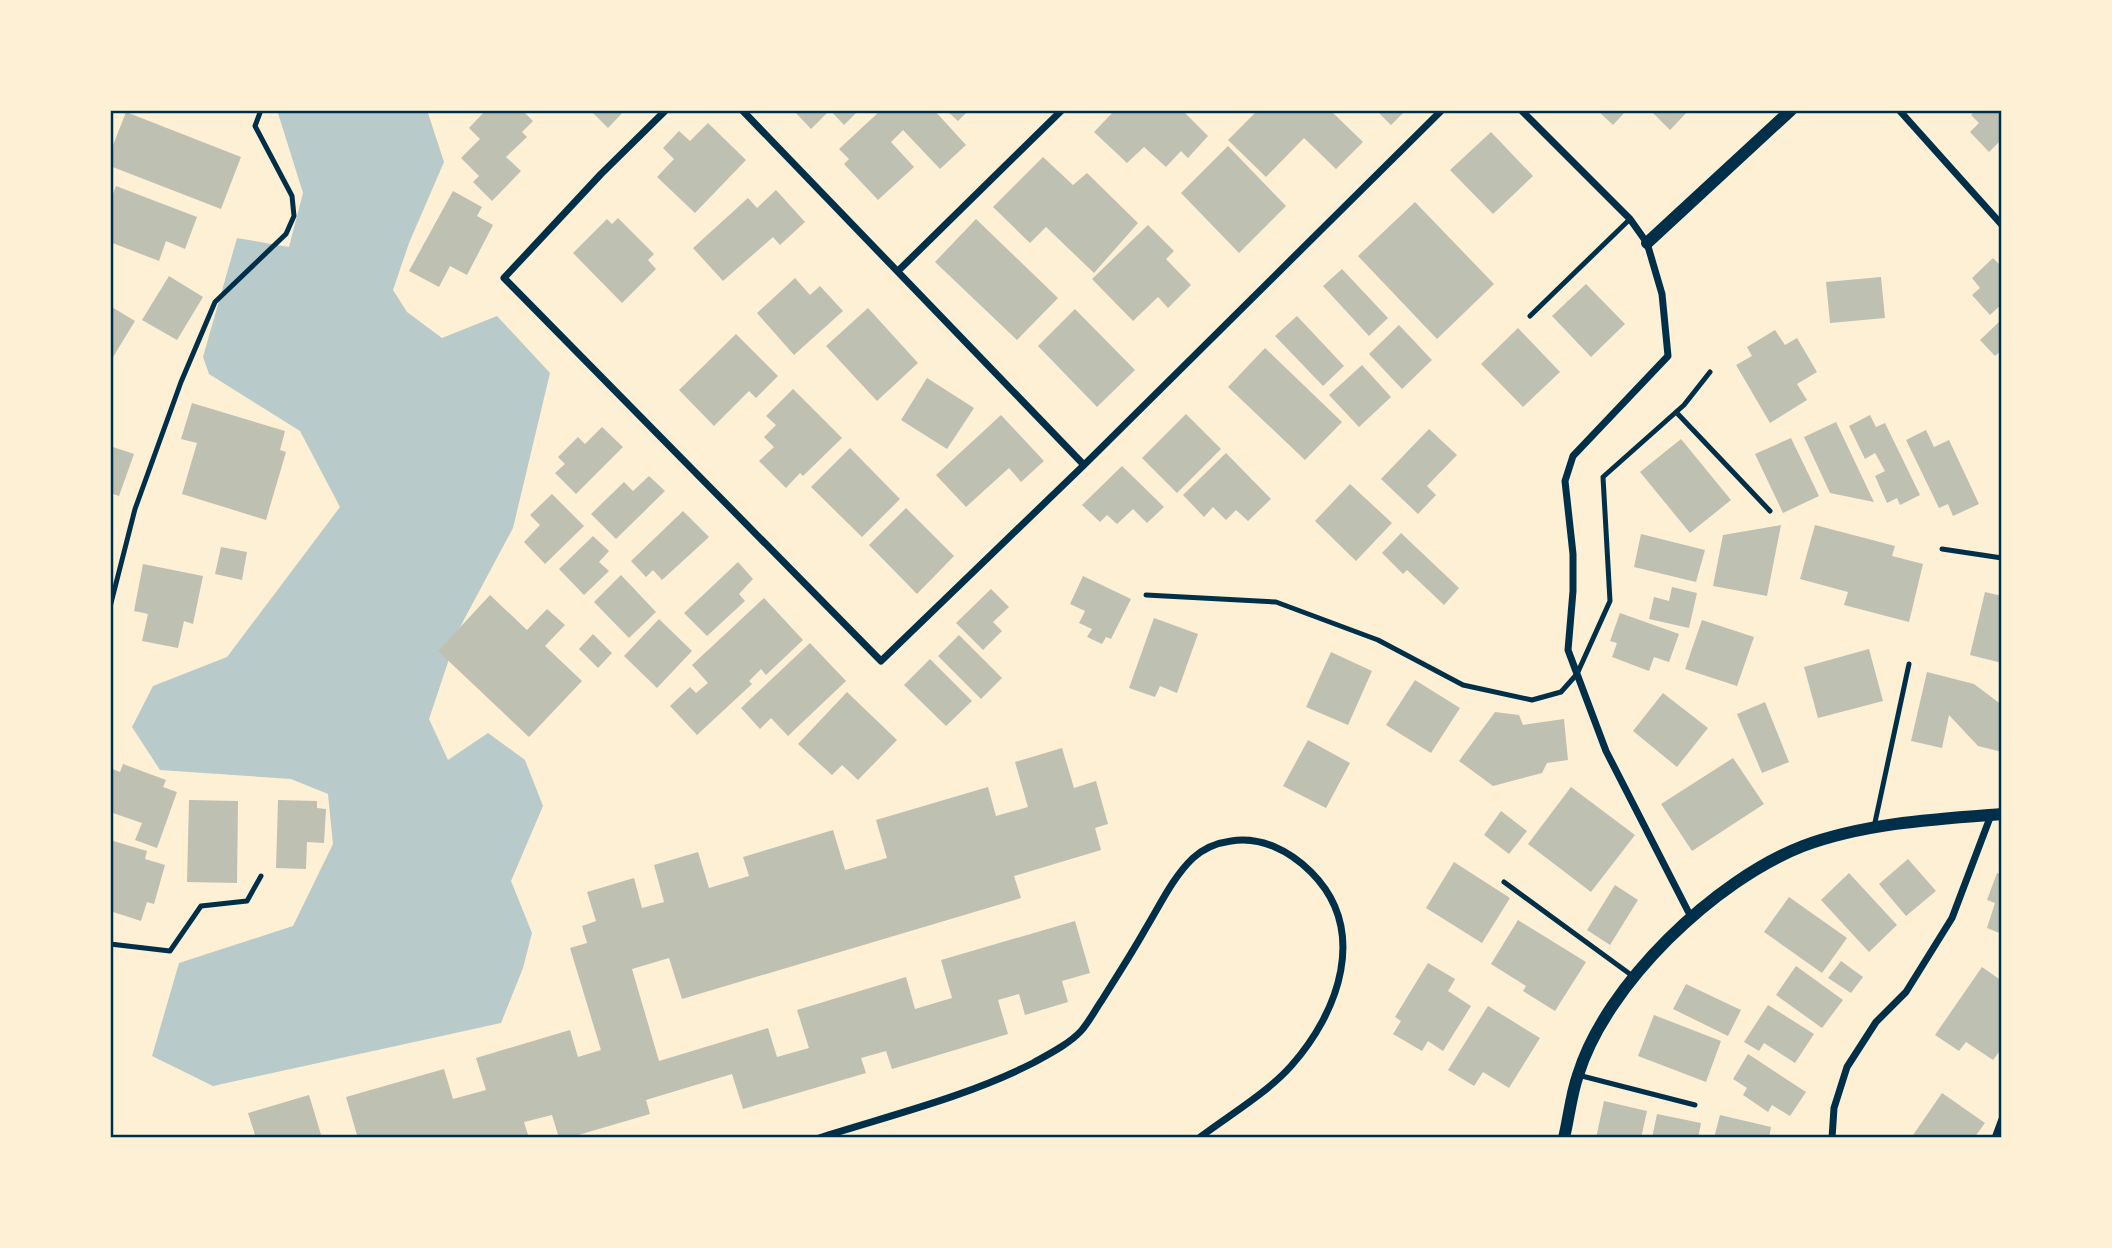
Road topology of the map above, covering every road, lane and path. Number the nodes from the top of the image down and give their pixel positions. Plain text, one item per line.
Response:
1 (261, 110) edge
2 (666, 110) edge
3 (742, 110) edge
4 (1062, 110) edge
5 (1442, 110) edge
6 (1521, 110) edge
7 (1791, 110) edge
8 (1899, 110) edge
9 (1630, 219) junction
10 (2002, 225) edge
11 (1647, 243) junction
12 (898, 271) junction
13 (1530, 316) dead end
14 (1710, 372) dead end
15 (1676, 412) junction
16 (1084, 465) junction
17 (1770, 511) dead end
18 (1942, 549) dead end
19 (2002, 558) edge
20 (1146, 595) dead end
21 (110, 607) edge
22 (1909, 664) dead end
23 (1577, 674) junction
24 (1996, 814) edge
25 (1874, 827) junction
26 (261, 876) dead end
27 (1504, 882) dead end
28 (1691, 917) junction
29 (110, 944) edge
30 (1634, 977) junction
31 (1578, 1075) junction
32 (1695, 1105) dead end
33 (2002, 1119) edge
34 (819, 1138) edge
35 (1199, 1138) edge
36 (1564, 1138) edge
37 (1832, 1138) edge
38 (1995, 1138) edge

1 - 21 lane
2 - 16 street
3 - 12 street
4 - 12 street
5 - 16 street
6 - 9 street
7 - 11 street
8 - 10 street
9 - 11 street
9 - 13 lane
11 - 23 street
12 - 16 street
14 - 15 lane
15 - 17 lane
15 - 23 lane
18 - 19 lane
20 - 23 lane
22 - 25 lane
23 - 28 street
24 - 25 street
24 - 37 street
25 - 28 street
26 - 29 lane
27 - 30 lane
28 - 30 street
30 - 31 street
31 - 32 lane
31 - 36 street
33 - 38 street
34 - 35 street

